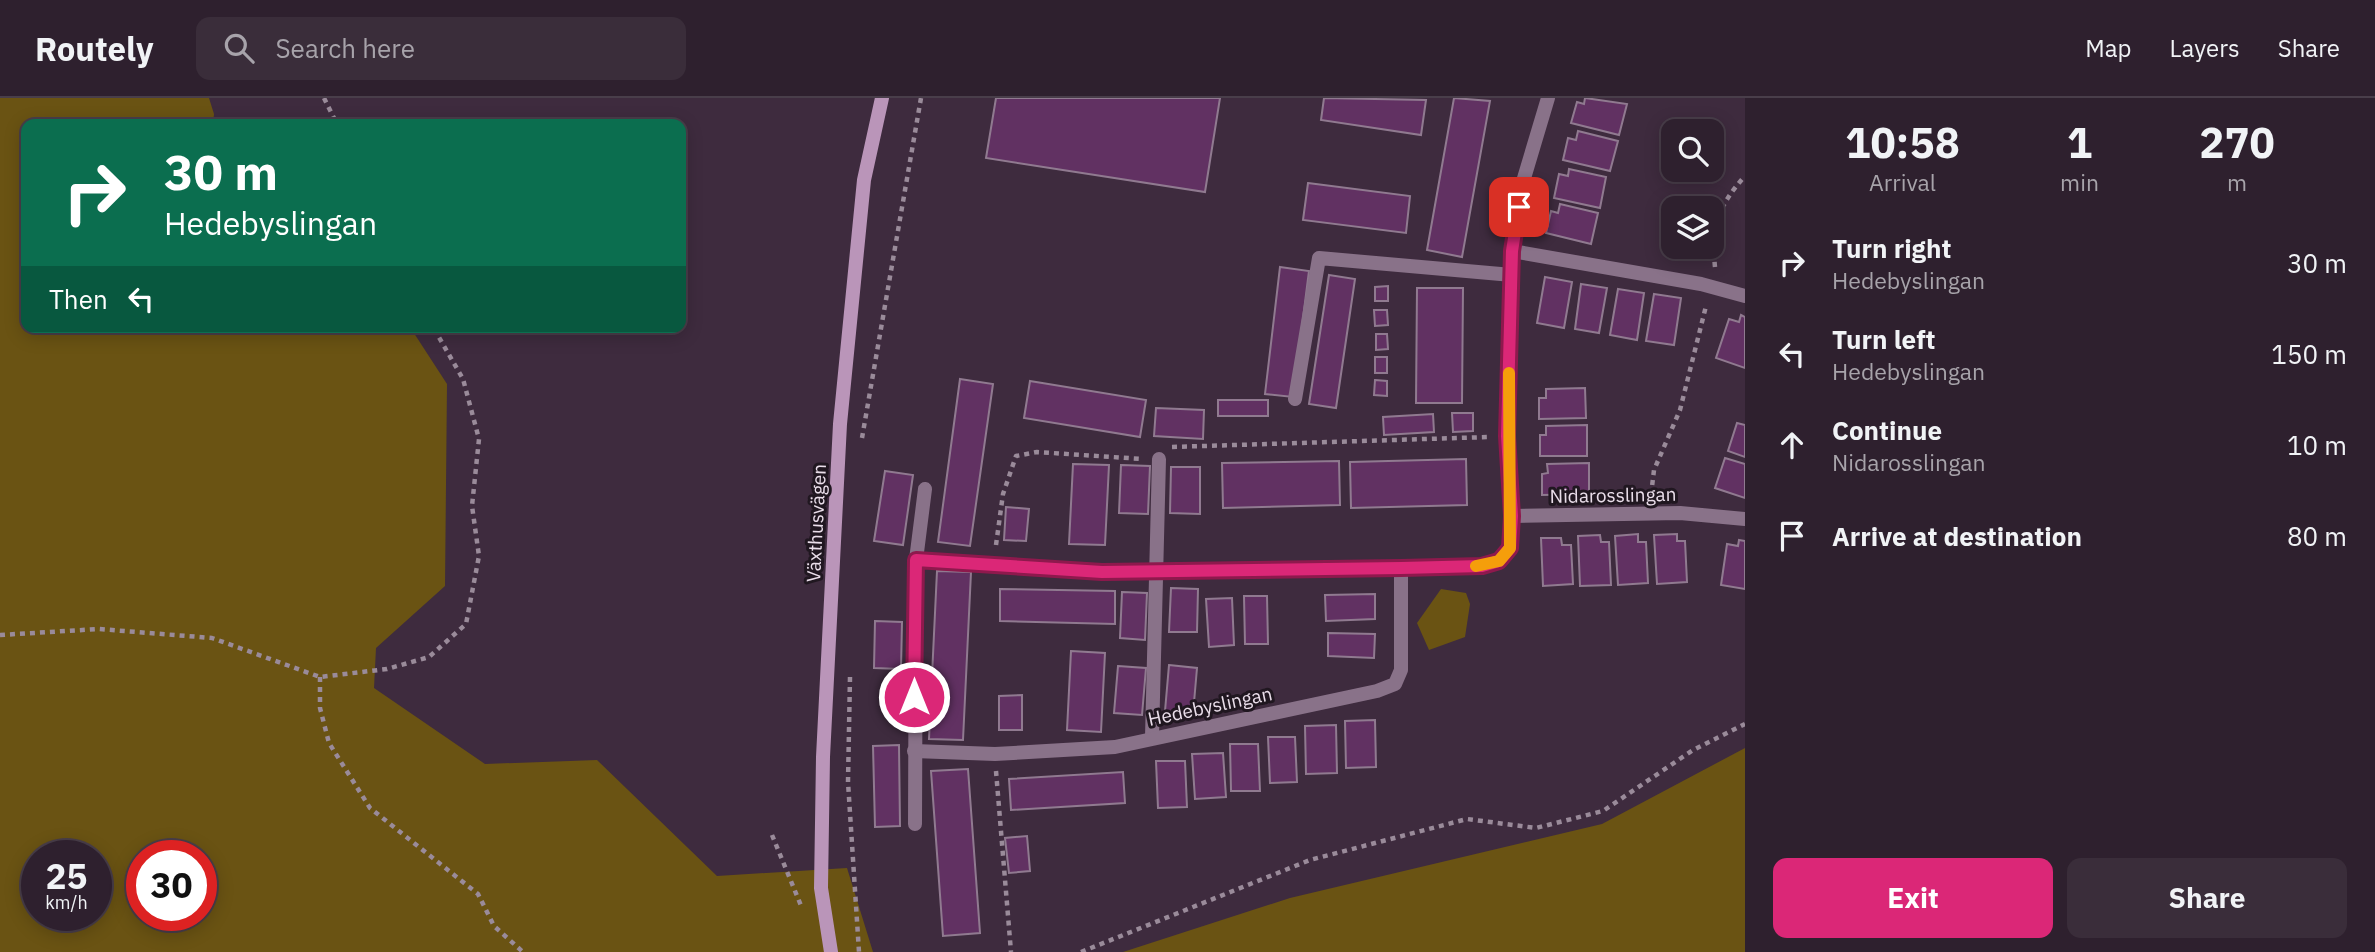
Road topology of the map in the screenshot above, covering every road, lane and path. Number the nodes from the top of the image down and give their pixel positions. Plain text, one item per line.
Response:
1 (324, 98) edge
2 (882, 98) edge
3 (921, 98) edge
4 (1532, 98) edge
5 (1547, 100) edge
6 (334, 119) edge
7 (1745, 176) edge
8 (1512, 251) junction
9 (1512, 275) junction
10 (1711, 287) junction
11 (1745, 296) edge
12 (436, 333) edge
13 (1296, 399) dead end
14 (1507, 436) junction
15 (862, 439) dead end
16 (1159, 459) junction
17 (925, 489) dead end
18 (1649, 513) junction
19 (1512, 516) junction
20 (1745, 519) edge
21 (916, 560) junction
22 (993, 565) junction
23 (1401, 568) junction
24 (1156, 572) junction
25 (0, 635) edge
26 (850, 672) dead end
27 (320, 677) junction
28 (1745, 724) edge
29 (1152, 737) junction
30 (914, 751) junction
31 (995, 754) junction
32 (915, 824) dead end
33 (772, 835) dead end
34 (803, 911) dead end
35 (523, 952) edge
36 (831, 952) edge
37 (859, 952) edge
38 (1011, 952) edge
39 (1081, 952) edge

1 - 6 path
2 - 36 street, Växthusvägen
3 - 15 path
4 - 5 street
5 - 8 street
7 - 10 path
8 - 9 street
8 - 10 street
9 - 13 street
9 - 14 street
10 - 11 street
10 - 18 path
12 - 27 path
14 - 16 path
14 - 19 street
16 - 22 path
16 - 24 street
17 - 21 street
18 - 19 street, Nidarosslingan
18 - 20 street, Nidarosslingan
19 - 23 street
21 - 22 street
21 - 30 street
22 - 24 street
23 - 24 street
23 - 29 street, Hedebyslingan
24 - 29 street
25 - 27 path
26 - 37 path
27 - 35 path
28 - 39 path
29 - 31 street, Hedebyslingan
30 - 31 street, Hedebyslingan
30 - 32 street
31 - 38 path
33 - 34 path

